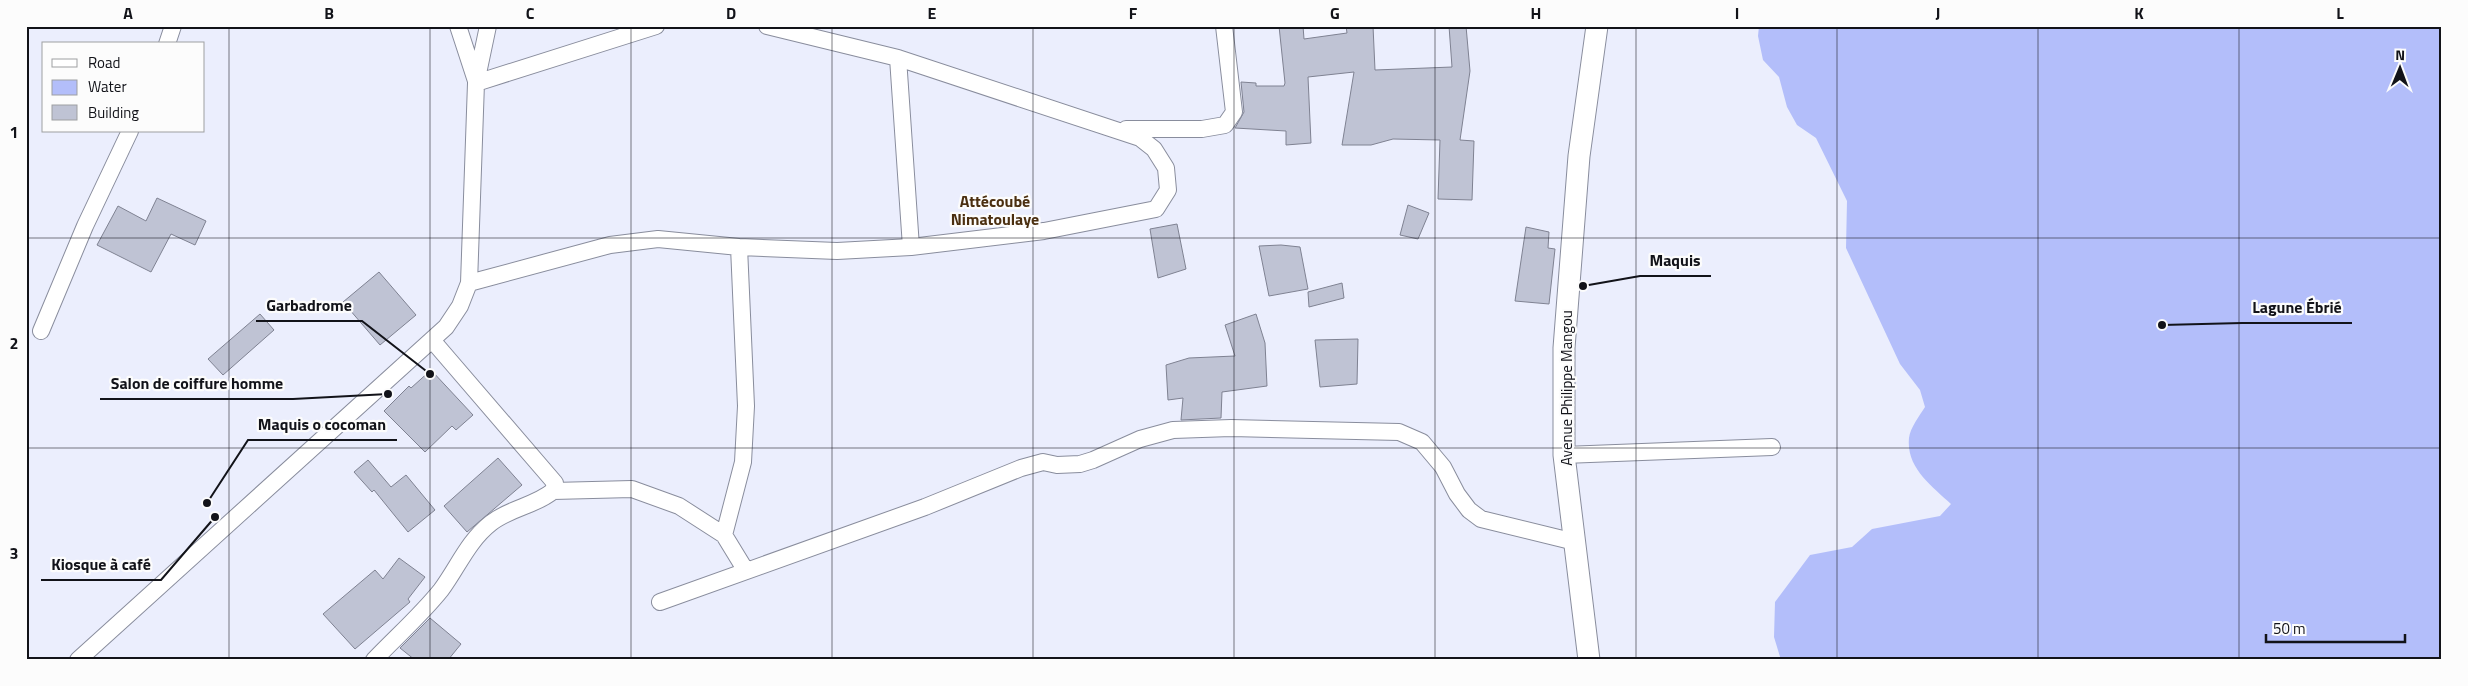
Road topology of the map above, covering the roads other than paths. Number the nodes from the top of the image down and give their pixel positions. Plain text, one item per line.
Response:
1 (173, 26) edge
2 (458, 26) edge
3 (488, 26) edge
4 (656, 26) edge
5 (767, 26) edge
6 (1224, 26) edge
7 (1597, 26) edge
8 (168, 42) edge
9 (898, 58) junction
10 (476, 83) junction
11 (1111, 129) junction
12 (130, 132) edge
13 (911, 246) junction
14 (739, 247) junction
15 (469, 283) junction
16 (41, 331) dead end
17 (432, 340) junction
18 (1772, 447) dead end
19 (1564, 455) junction
20 (553, 491) junction
21 (724, 535) junction
22 (1575, 542) junction
23 (746, 571) junction
24 (660, 602) dead end
25 (78, 660) edge
26 (374, 660) edge
27 (1589, 660) edge

1 - 8 street
2 - 10 street
3 - 10 street
4 - 10 street
5 - 9 street
6 - 11 street
7 - 19 street, Avenue Philippe Mangou
9 - 11 street
9 - 13 street
10 - 15 street
11 - 13 street
12 - 16 street
13 - 14 street
14 - 15 street
14 - 21 street
15 - 17 street
17 - 20 street
17 - 25 street
18 - 19 street
19 - 22 street, Avenue Philippe Mangou
20 - 21 street
20 - 26 street
21 - 23 street
22 - 23 street
22 - 27 street, Avenue Philippe Mangou
23 - 24 street

